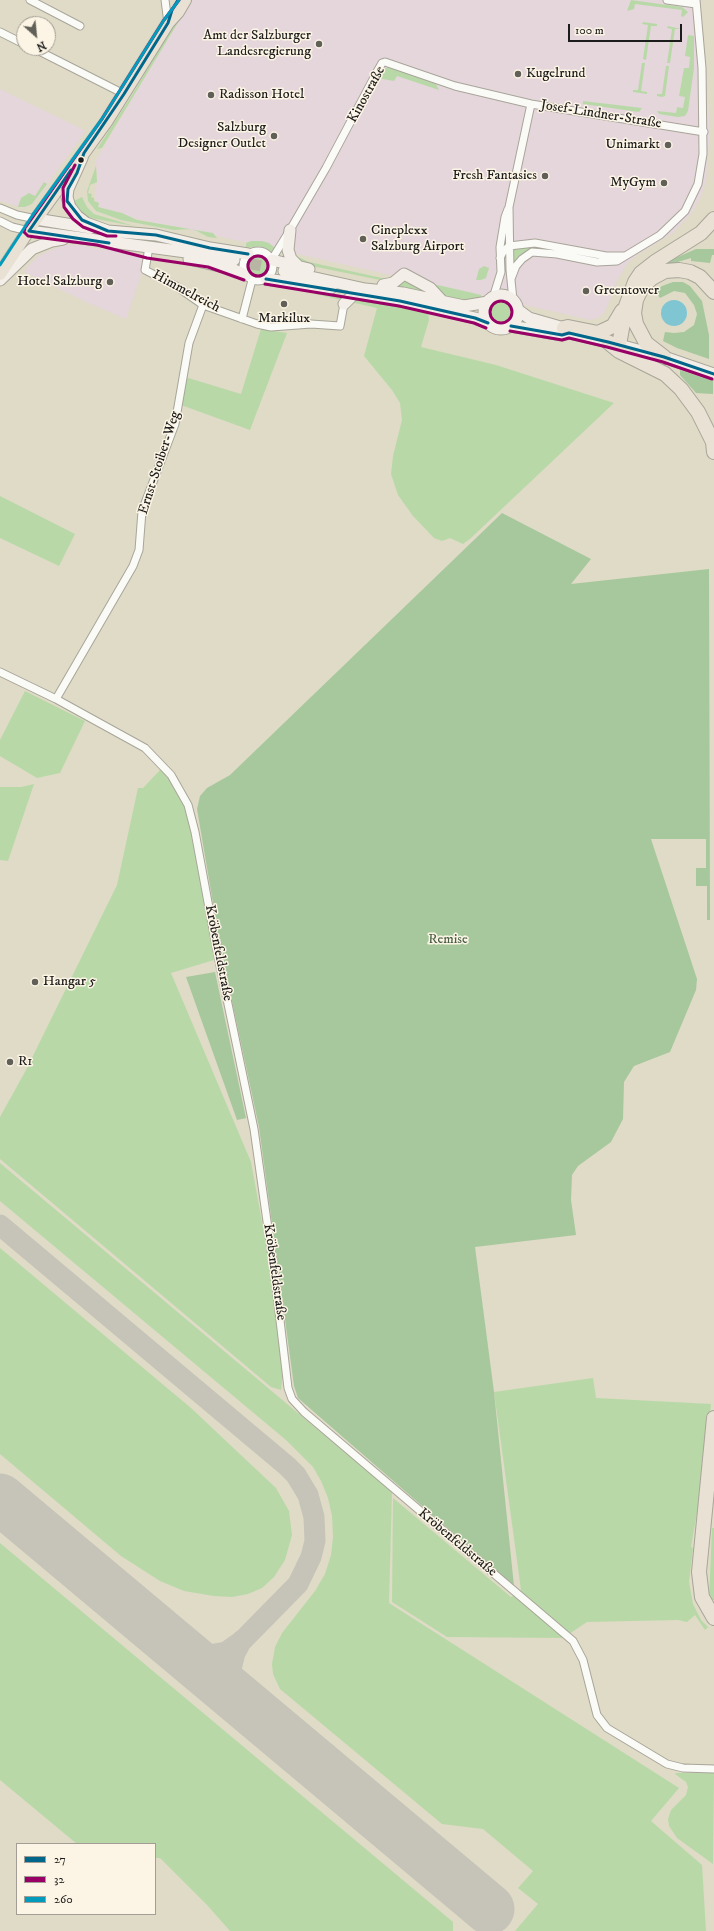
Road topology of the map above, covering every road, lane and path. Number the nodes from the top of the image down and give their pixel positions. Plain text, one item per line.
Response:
1 (30, 0) edge
2 (165, 0) edge
3 (178, 0) edge
4 (185, 0) edge
5 (667, 0) edge
6 (696, 2) edge
7 (168, 23) junction
8 (80, 26) dead end
9 (0, 32) edge
10 (16, 40) edge
11 (49, 56) edge
12 (124, 94) junction
13 (531, 104) junction
14 (704, 132) junction
15 (84, 153) junction
16 (509, 207) junction
17 (0, 208) edge
18 (36, 219) junction
19 (714, 219) edge
20 (0, 221) edge
21 (290, 230) junction
22 (29, 231) junction
23 (108, 231) junction
24 (74, 237) junction
25 (98, 240) junction
26 (510, 246) junction
27 (148, 253) junction
28 (201, 254) junction
29 (248, 254) junction
30 (625, 256) junction
31 (500, 258) junction
32 (234, 260) tunnel mouth
33 (272, 260) junction
34 (299, 267) junction
35 (284, 271) tunnel mouth
36 (0, 274) edge
37 (249, 278) junction
38 (266, 279) junction
39 (511, 279) junction
40 (0, 280) edge
41 (383, 285) junction
42 (342, 291) junction
43 (360, 291) junction
44 (714, 292) edge
45 (402, 297) junction
46 (491, 300) junction
47 (443, 302) junction
48 (344, 304) junction
49 (203, 305) junction
50 (515, 305) junction
51 (626, 306) junction
52 (242, 319) junction
53 (488, 323) junction
54 (511, 326) junction
55 (567, 331) junction
56 (613, 343) junction
57 (664, 357) junction
58 (714, 374) edge
59 (714, 452) edge
60 (0, 672) edge
61 (56, 699) junction
62 (714, 1418) edge
63 (714, 1618) edge
64 (714, 1769) edge

1 - 8 street
2 - 7 street
3 - 7 main road
4 - 7 main road
5 - 6 street
6 - 14 street
7 - 12 main road
9 - 10 street
11 - 12 street
12 - 15 main road
13 - 14 street, Josef-Lindner-Straße
13 - 16 street, Josef-Lindner-Straße
13 - 21 street, Kinostraße
14 - 30 street
15 - 18 main road
15 - 23 main road
16 - 26 street
16 - 31 street
17 - 18 street
18 - 22 main road
18 - 23 main road
19 - 51 highway
20 - 22 street
21 - 33 street, Kinostraße
21 - 34 main road
22 - 24 main road
22 - 36 main road
23 - 28 main road
23 - 29 main road
24 - 25 main road
24 - 40 main road
25 - 27 main road
25 - 28 main road
26 - 30 street
26 - 31 street
26 - 39 street
27 - 37 main road
27 - 49 street, Himmelreich
28 - 32 main road
29 - 33 street
29 - 37 street
30 - 39 street
31 - 46 street
33 - 34 main road
33 - 38 street
34 - 41 main road
35 - 43 main road
37 - 38 street
37 - 52 street
38 - 42 main road
39 - 50 street
41 - 45 main road
41 - 47 main road
42 - 43 main road
42 - 48 main road
43 - 45 main road
43 - 48 main road
44 - 57 highway
45 - 47 main road
45 - 53 main road
46 - 47 main road
46 - 50 main road
46 - 53 main road
48 - 52 street, Himmelreich
49 - 52 street, Himmelreich
49 - 61 street, Ernst-Stoiber-Weg
50 - 54 main road
50 - 55 main road
51 - 55 highway
51 - 56 highway
53 - 54 main road
54 - 55 main road
55 - 56 main road
56 - 57 main road
56 - 59 highway
57 - 58 main road
60 - 61 street, Kröbenfeldstraße
61 - 64 street, Kröbenfeldstraße
62 - 63 highway

